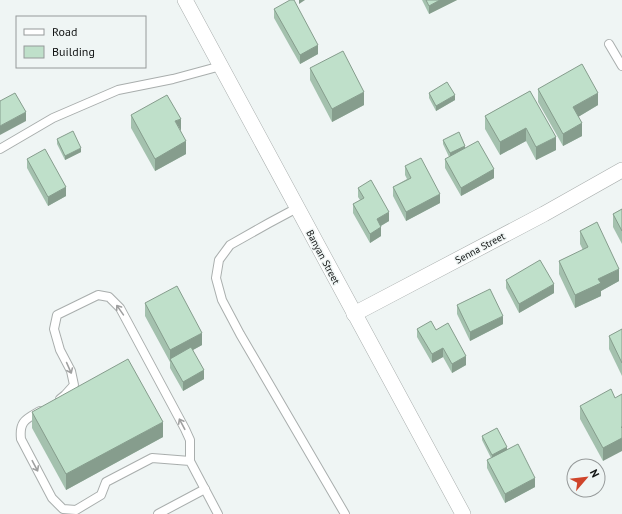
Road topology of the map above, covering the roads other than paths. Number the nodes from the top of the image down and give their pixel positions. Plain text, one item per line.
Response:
1 (185, 0) edge
2 (610, 44) dead end
3 (221, 66) junction
4 (622, 66) edge
5 (0, 149) edge
6 (622, 170) edge
7 (297, 208) junction
8 (354, 314) junction
9 (190, 461) junction
10 (205, 489) junction
11 (158, 514) edge
12 (218, 514) edge
13 (345, 514) edge
14 (463, 514) edge

1 - 3 street, Banyan Street
2 - 4 lane
3 - 5 lane
3 - 7 street, Banyan Street
6 - 8 street, Senna Street
7 - 8 street, Banyan Street
7 - 13 lane
8 - 14 street, Banyan Street
9 -> 9 lane
9 - 10 lane
10 - 11 lane
10 - 12 lane

